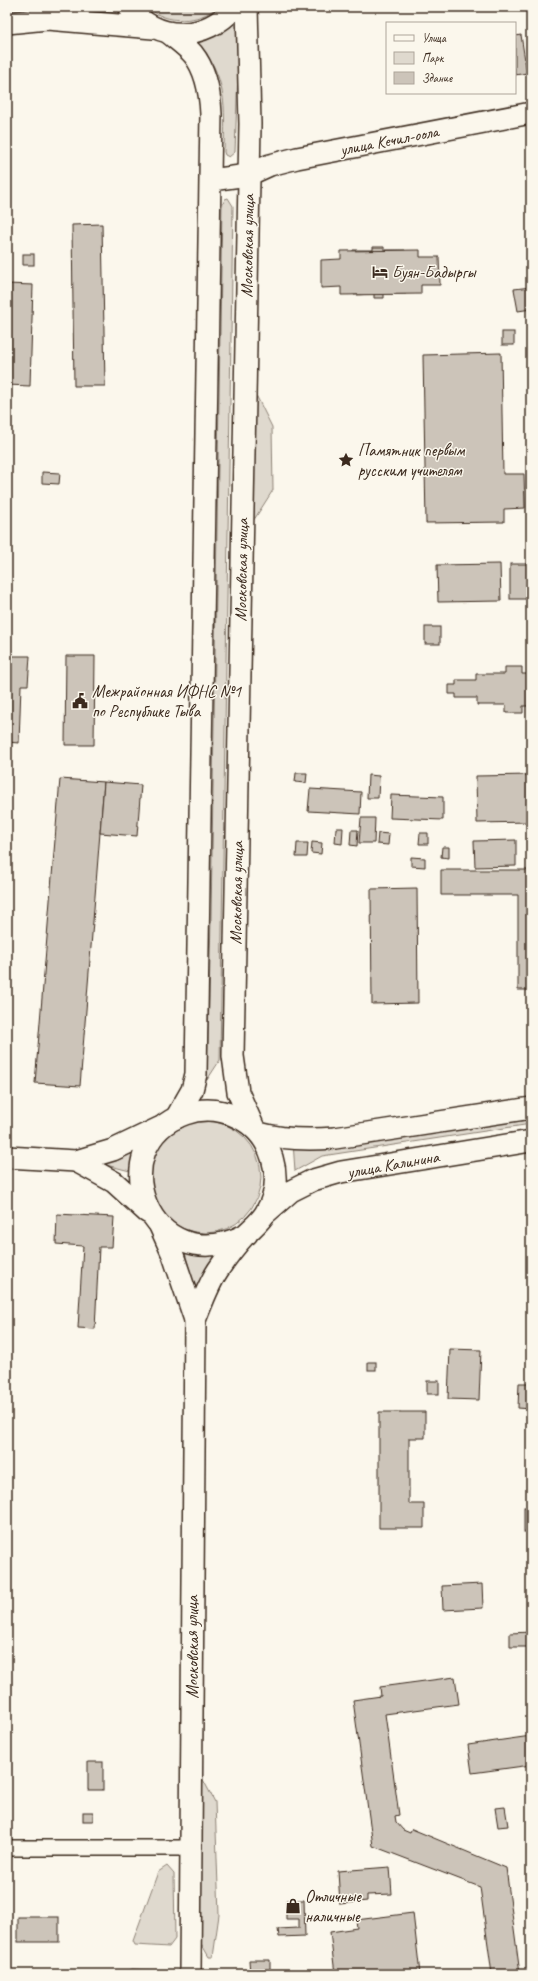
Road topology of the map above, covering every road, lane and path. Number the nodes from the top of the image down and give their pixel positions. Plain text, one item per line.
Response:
1 (29, 7) edge
2 (129, 7) edge
3 (234, 7) edge
4 (247, 7) edge
5 (9, 22) edge
6 (161, 30) junction
7 (531, 113) edge
8 (248, 175) junction
9 (211, 180) junction
10 (531, 1108) edge
11 (171, 1121) junction
12 (257, 1131) junction
13 (531, 1141) edge
14 (7, 1157) edge
15 (76, 1161) junction
16 (266, 1212) junction
17 (157, 1223) junction
18 (246, 1234) junction
19 (195, 1320) junction
20 (7, 1848) edge
21 (190, 1848) junction
22 (190, 1974) edge

1 - 5 main road
2 - 6 main road
3 - 6 main road
4 - 8 main road, Московская улица
5 - 6 main road
6 - 9 main road
7 - 8 main road, улица Кечил-оола
8 - 9 main road
8 - 12 main road, Московская улица
9 - 11 main road
10 - 12 main road, улица Калинина
11 - 12 main road
11 - 15 main road
11 - 17 main road
12 - 16 main road
13 - 16 main road, улица Калинина
14 - 15 main road
15 - 17 main road
16 - 18 main road
17 - 18 main road
17 - 19 main road, Московская улица
18 - 19 main road, Московская улица
19 - 21 main road, Московская улица
20 - 21 street
21 - 22 main road, Московская улица

